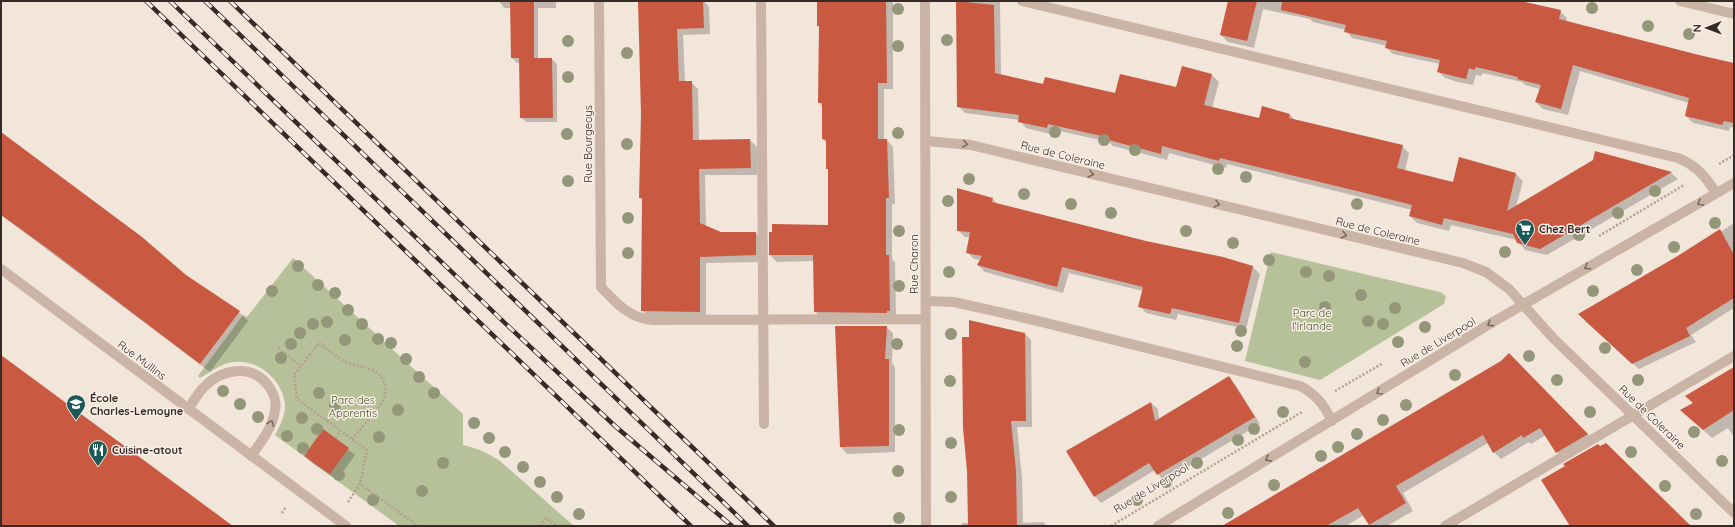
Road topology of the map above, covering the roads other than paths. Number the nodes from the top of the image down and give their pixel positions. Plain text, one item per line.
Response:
1 (599, 1) edge
2 (760, 1) edge
3 (925, 1) edge
4 (1022, 1) edge
5 (1680, 1) edge
6 (1734, 14) edge
7 (926, 141) junction
8 (1734, 183) edge
9 (1716, 193) junction
10 (1, 269) edge
11 (926, 301) junction
12 (1524, 304) junction
13 (926, 319) junction
14 (763, 321) junction
15 (1734, 356) edge
16 (188, 409) junction
17 (1633, 416) junction
18 (1332, 420) junction
19 (764, 424) dead end
20 (251, 456) junction
21 (1734, 513) edge
22 (346, 526) edge
23 (926, 526) edge
24 (1158, 526) edge
25 (1445, 526) edge

1 - 14 street, Rue Bourgeoys
2 - 14 street
3 - 7 street, Rue Charon
4 - 9 street
5 - 6 street
7 - 11 street, Rue Charon
7 -> 12 street, Rue de Coleraine
8 - 9 street, Rue de Liverpool
9 -> 12 street, Rue de Liverpool
10 - 16 street, Rue Mullins
11 - 13 street, Rue Charon
11 - 18 street
12 - 17 street, Rue de Coleraine
12 -> 18 street, Rue de Liverpool
13 - 14 street
13 - 23 street, Rue Charon
14 - 19 street
15 - 17 street
16 - 20 street, Rue Mullins
20 -> 16 street
17 - 21 street, Rue de Coleraine
17 - 25 street
18 -> 24 street, Rue de Liverpool
20 - 22 street, Rue Mullins

